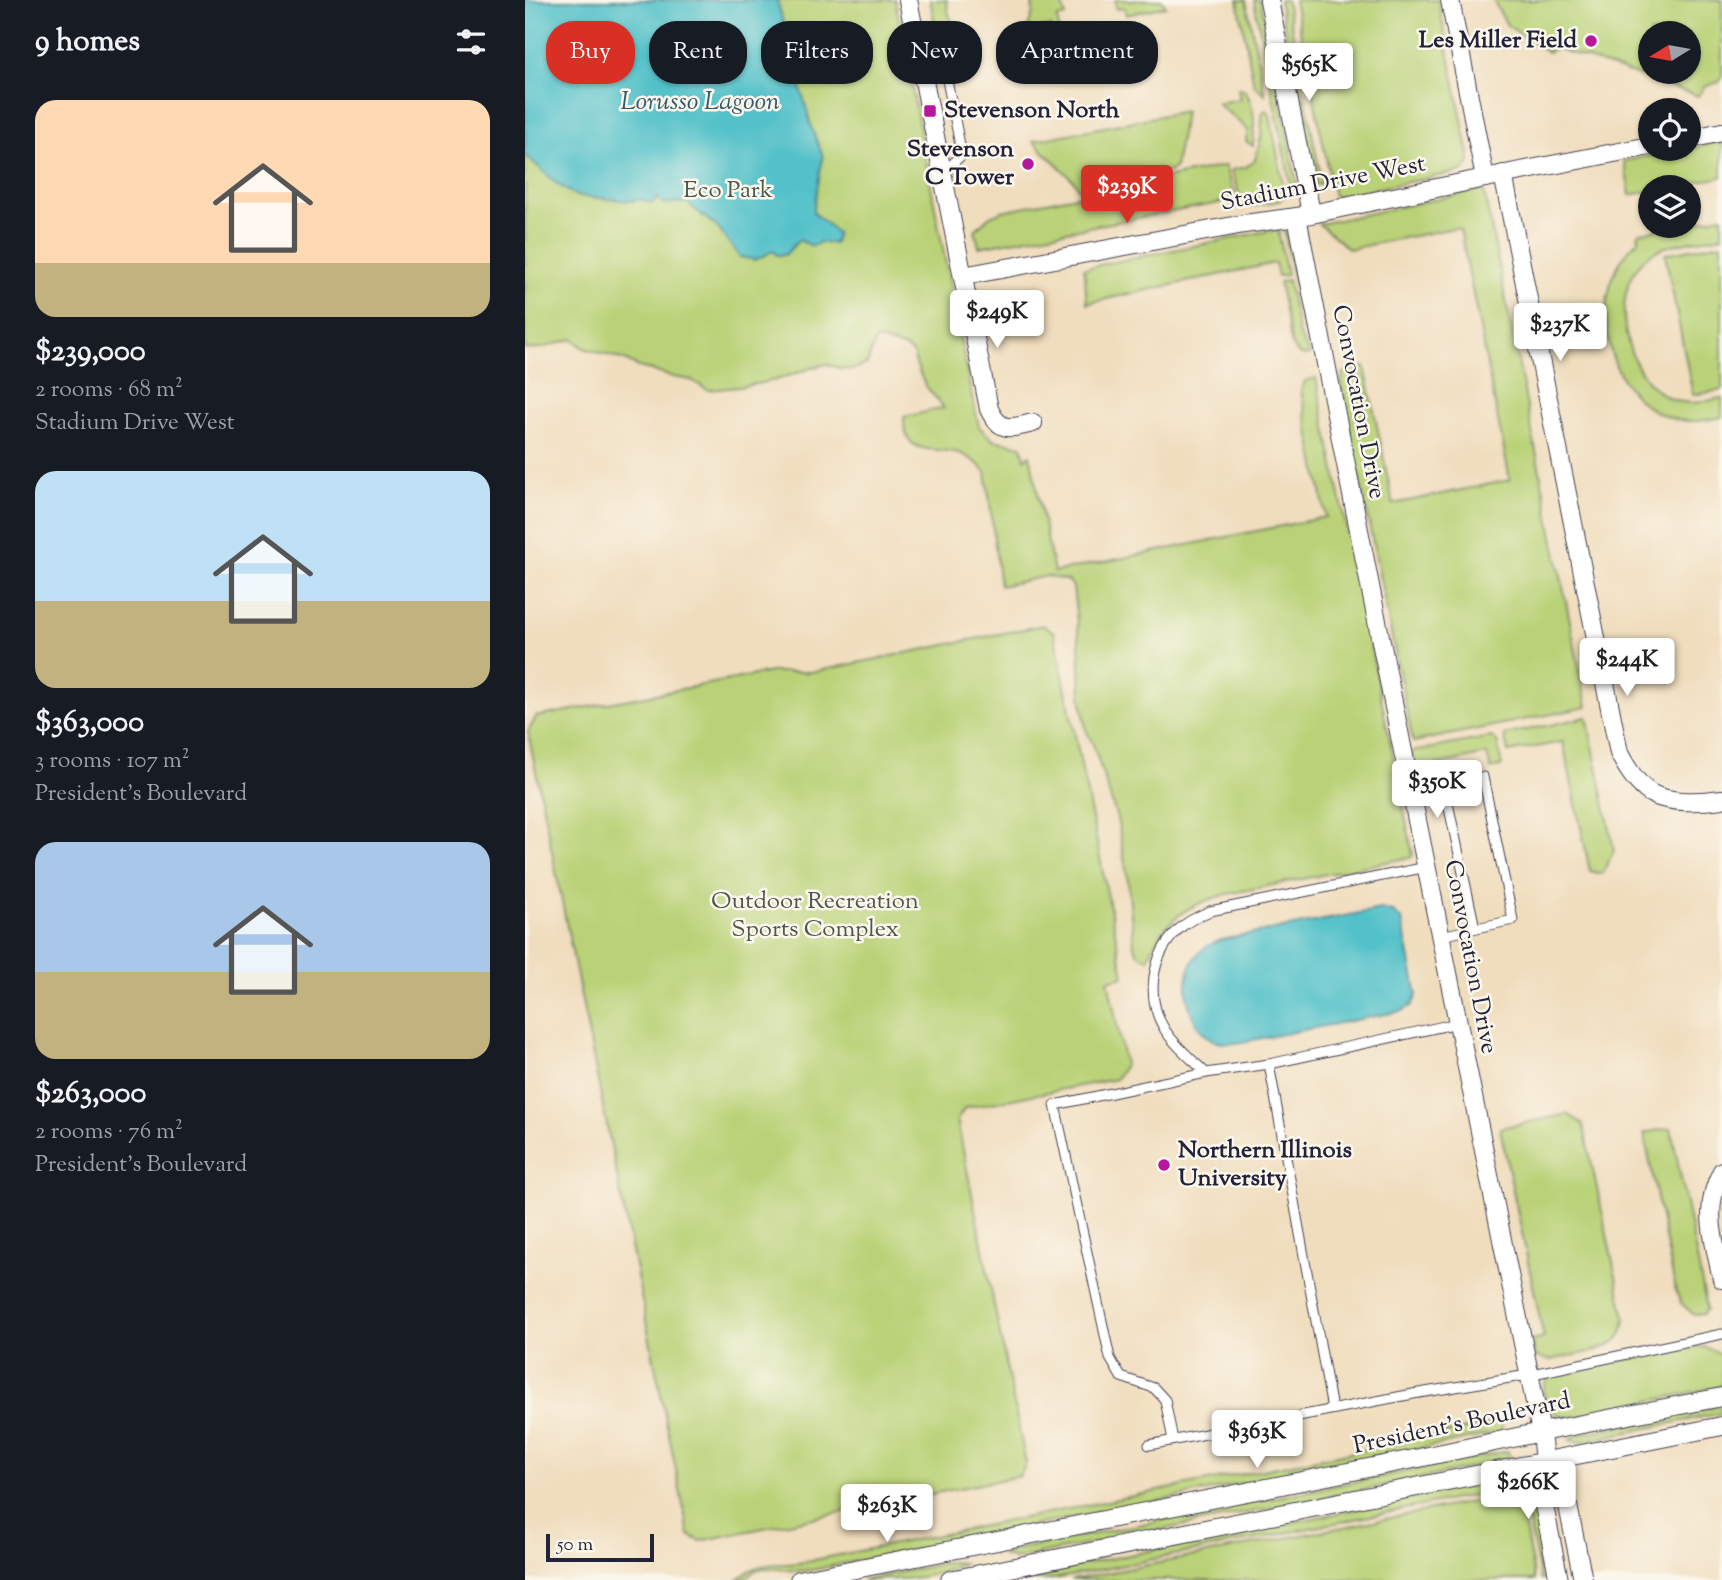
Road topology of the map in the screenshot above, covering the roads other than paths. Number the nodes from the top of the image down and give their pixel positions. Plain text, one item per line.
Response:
1 (908, 0) edge
2 (1269, 0) edge
3 (1450, 0) edge
4 (1722, 132) edge
5 (1701, 136) edge
6 (1638, 148) edge
7 (1503, 174) junction
8 (1485, 178) junction
9 (1304, 215) junction
10 (963, 276) junction
11 (1034, 423) dead end
12 (1444, 785) junction
13 (1412, 791) junction
14 (1722, 799) edge
15 (1427, 867) junction
16 (1475, 928) junction
17 (1441, 936) junction
18 (1458, 1023) junction
19 (1269, 1064) junction
20 (1206, 1073) junction
21 (1722, 1171) edge
22 (1722, 1279) edge
23 (1722, 1334) edge
24 (1528, 1375) junction
25 (1722, 1397) edge
26 (1332, 1409) junction
27 (1722, 1426) edge
28 (1541, 1432) junction
29 (1173, 1440) junction
30 (1149, 1445) dead end
31 (1544, 1461) junction
32 (981, 1545) junction
33 (988, 1576) edge
34 (799, 1580) edge
35 (950, 1580) edge
36 (1559, 1580) edge
37 (1583, 1580) edge

1 - 10 street
2 - 9 street, Convocation Drive
3 - 8 street
4 - 5 street
6 - 7 street, Stadium Drive West
7 - 8 street, Stadium Drive West
7 - 14 street
8 - 9 street, Stadium Drive West
9 - 10 street, Stadium Drive West
9 - 13 street, Convocation Drive
10 - 11 street
12 - 13 lane
12 - 16 lane
12 - 16 lane
13 - 15 street, Convocation Drive
15 - 17 street, Convocation Drive
15 - 20 lane
16 - 17 lane
17 - 18 street, Convocation Drive
18 - 19 lane
18 - 24 street, Convocation Drive
19 - 20 lane
19 - 26 lane
20 - 29 lane
21 - 22 street
23 - 24 lane
24 - 26 lane
24 - 28 street, Convocation Drive
25 - 28 street, President's Boulevard
26 - 29 lane
27 - 31 street, President's Boulevard
28 - 31 street, Convocation Drive
28 - 32 street, President's Boulevard
29 - 30 lane
31 - 33 street, President's Boulevard
31 - 36 street, Convocation Drive
31 - 37 street
32 - 33 street
32 - 34 street, President's Boulevard
33 - 35 street, President's Boulevard

